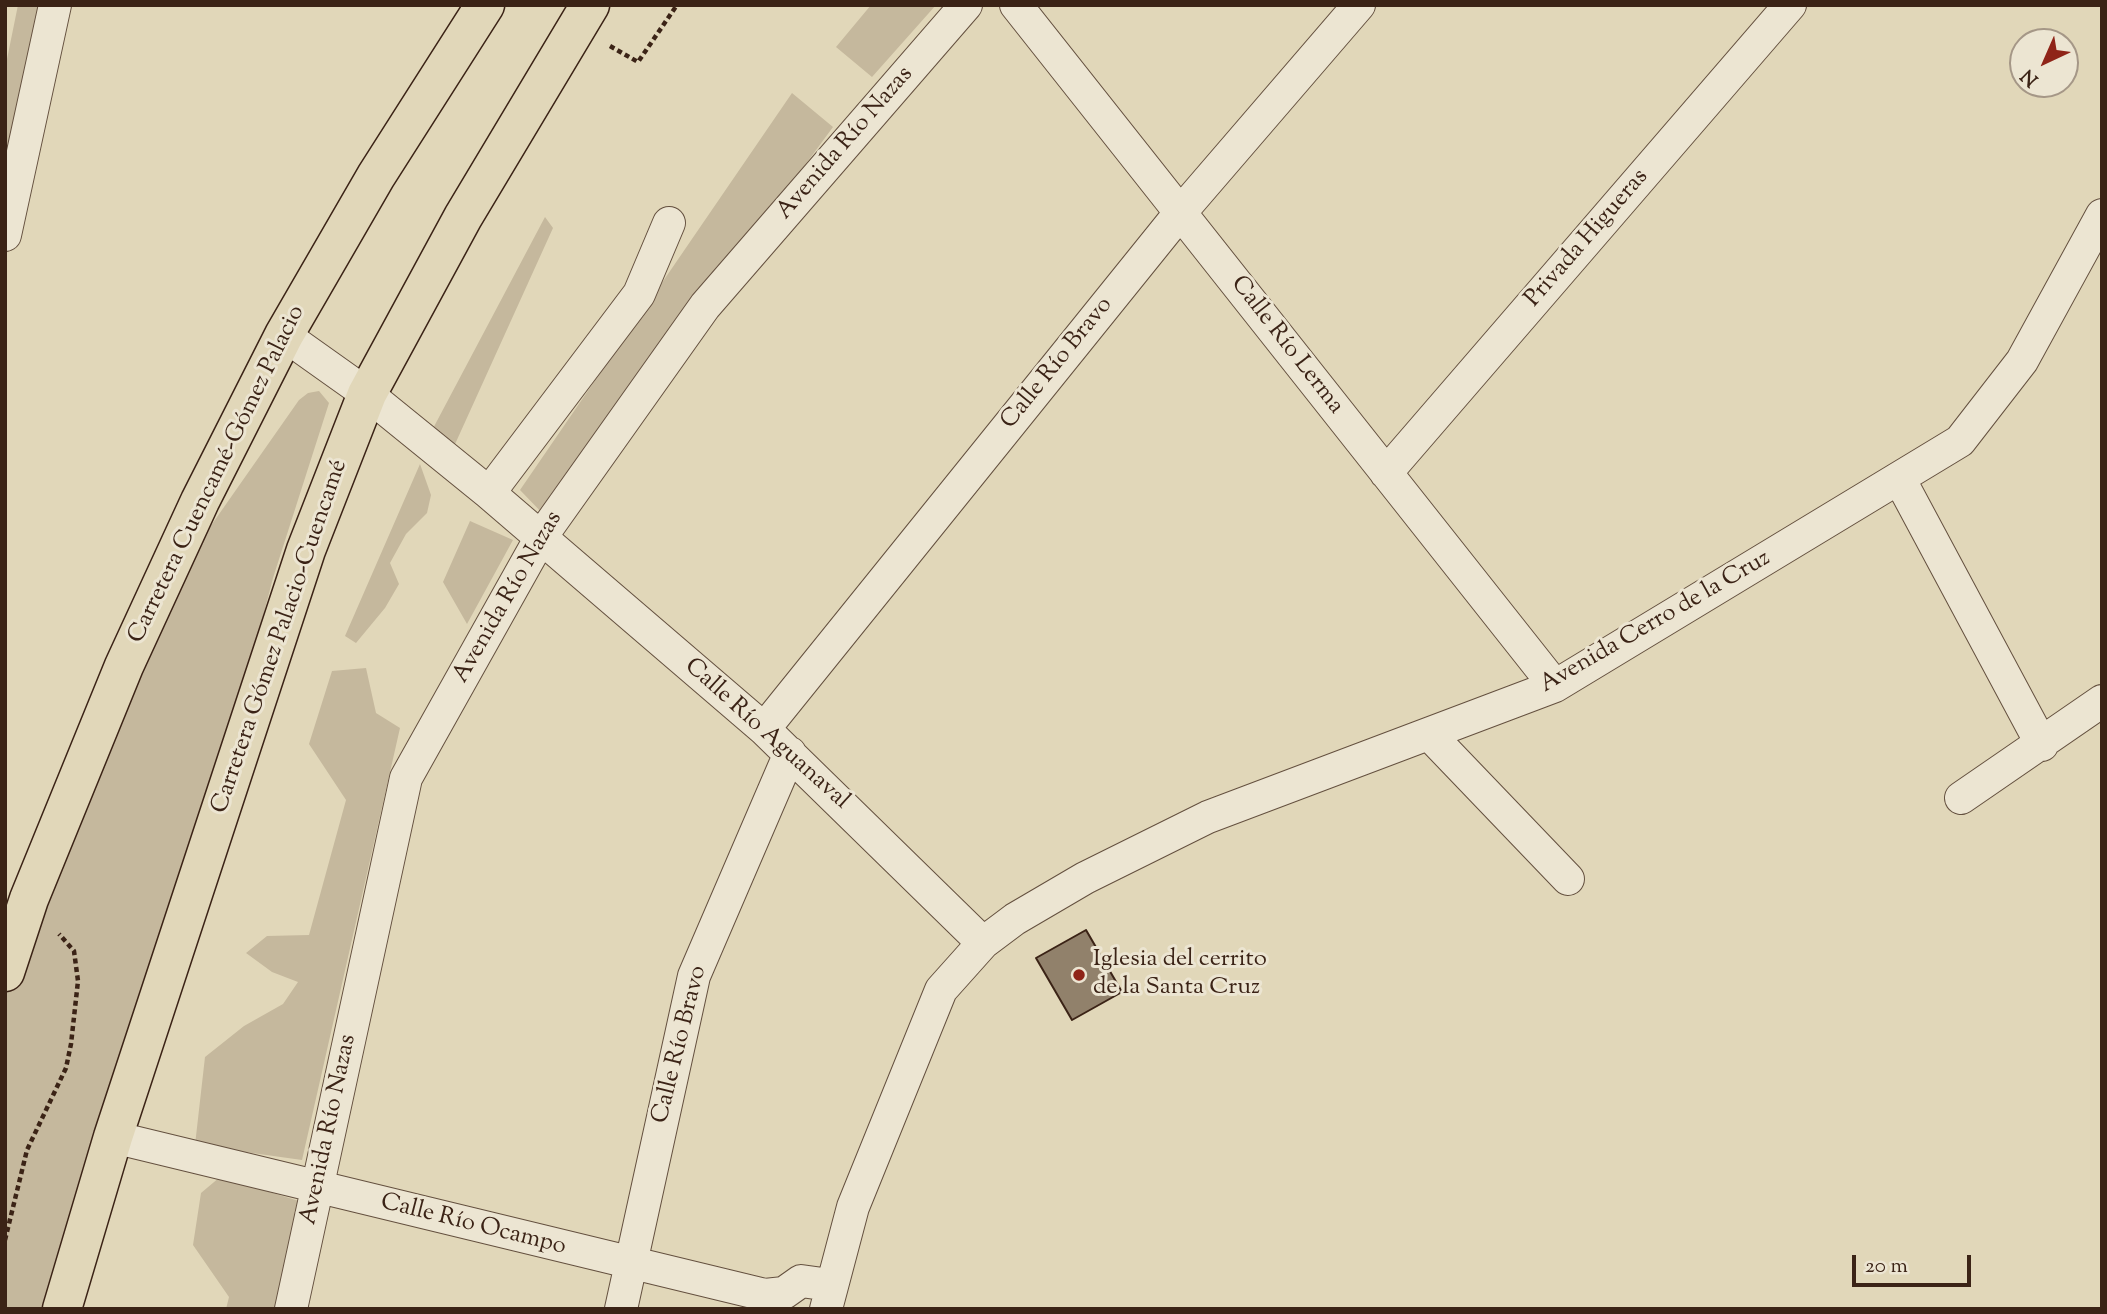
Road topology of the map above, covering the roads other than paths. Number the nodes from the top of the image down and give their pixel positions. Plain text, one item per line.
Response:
1 (55, 5) edge
2 (485, 5) edge
3 (590, 5) edge
4 (966, 5) edge
5 (1016, 5) edge
6 (1359, 5) edge
7 (1790, 5) edge
8 (1180, 213) junction
9 (2102, 215) edge
10 (668, 223) dead end
11 (5, 235) edge
12 (284, 335) junction
13 (368, 394) junction
14 (1386, 473) junction
15 (1899, 478) junction
16 (489, 493) junction
17 (541, 537) junction
18 (1555, 686) junction
19 (2102, 701) edge
20 (764, 729) junction
21 (1429, 734) junction
22 (2042, 745) junction
23 (790, 753) junction
24 (1961, 797) dead end
25 (1568, 879) dead end
26 (983, 943) junction
27 (5, 972) edge
28 (113, 1137) junction
29 (317, 1188) junction
30 (631, 1265) junction
31 (828, 1297) edge
32 (62, 1309) edge
33 (291, 1309) edge
34 (621, 1309) edge

1 - 11 street
2 - 12 highway, Carretera Cuencamé-Gómez Palacio
3 - 13 highway, Carretera Gómez Palacio-Cuencamé
4 - 17 street, Avenida Río Nazas
5 - 8 street, Calle Río Lerma
6 - 8 street, Calle Río Bravo
7 - 14 street, Privada Higueras
8 - 14 street, Calle Río Lerma
8 - 20 street, Calle Río Bravo
9 - 15 street, Avenida Cerro de la Cruz
10 - 16 street
12 - 13 street, Calle Río Aguanaval
12 - 27 highway, Carretera Cuencamé-Gómez Palacio
13 - 16 street, Calle Río Aguanaval
13 - 28 highway, Carretera Gómez Palacio-Cuencamé
14 - 18 street, Calle Río Lerma
15 - 18 street, Avenida Cerro de la Cruz
15 - 22 street
16 - 17 street, Calle Río Aguanaval
17 - 20 street, Calle Río Aguanaval
17 - 29 street, Avenida Río Nazas
18 - 21 street, Avenida Cerro de la Cruz
19 - 22 street
20 - 23 street, Calle Río Aguanaval
21 - 25 street
21 - 26 street, Avenida Cerro de la Cruz
22 - 24 street
23 - 26 street, Calle Río Aguanaval
23 - 30 street, Calle Río Bravo
26 - 31 street, Avenida Cerro de la Cruz
28 - 29 street, Calle Río Ocampo
28 - 32 highway, Carretera Gómez Palacio-Cuencamé
29 - 30 street, Calle Río Ocampo
29 - 33 street, Avenida Río Nazas
30 - 31 street, Calle Río Ocampo
30 - 34 street, Calle Río Bravo

